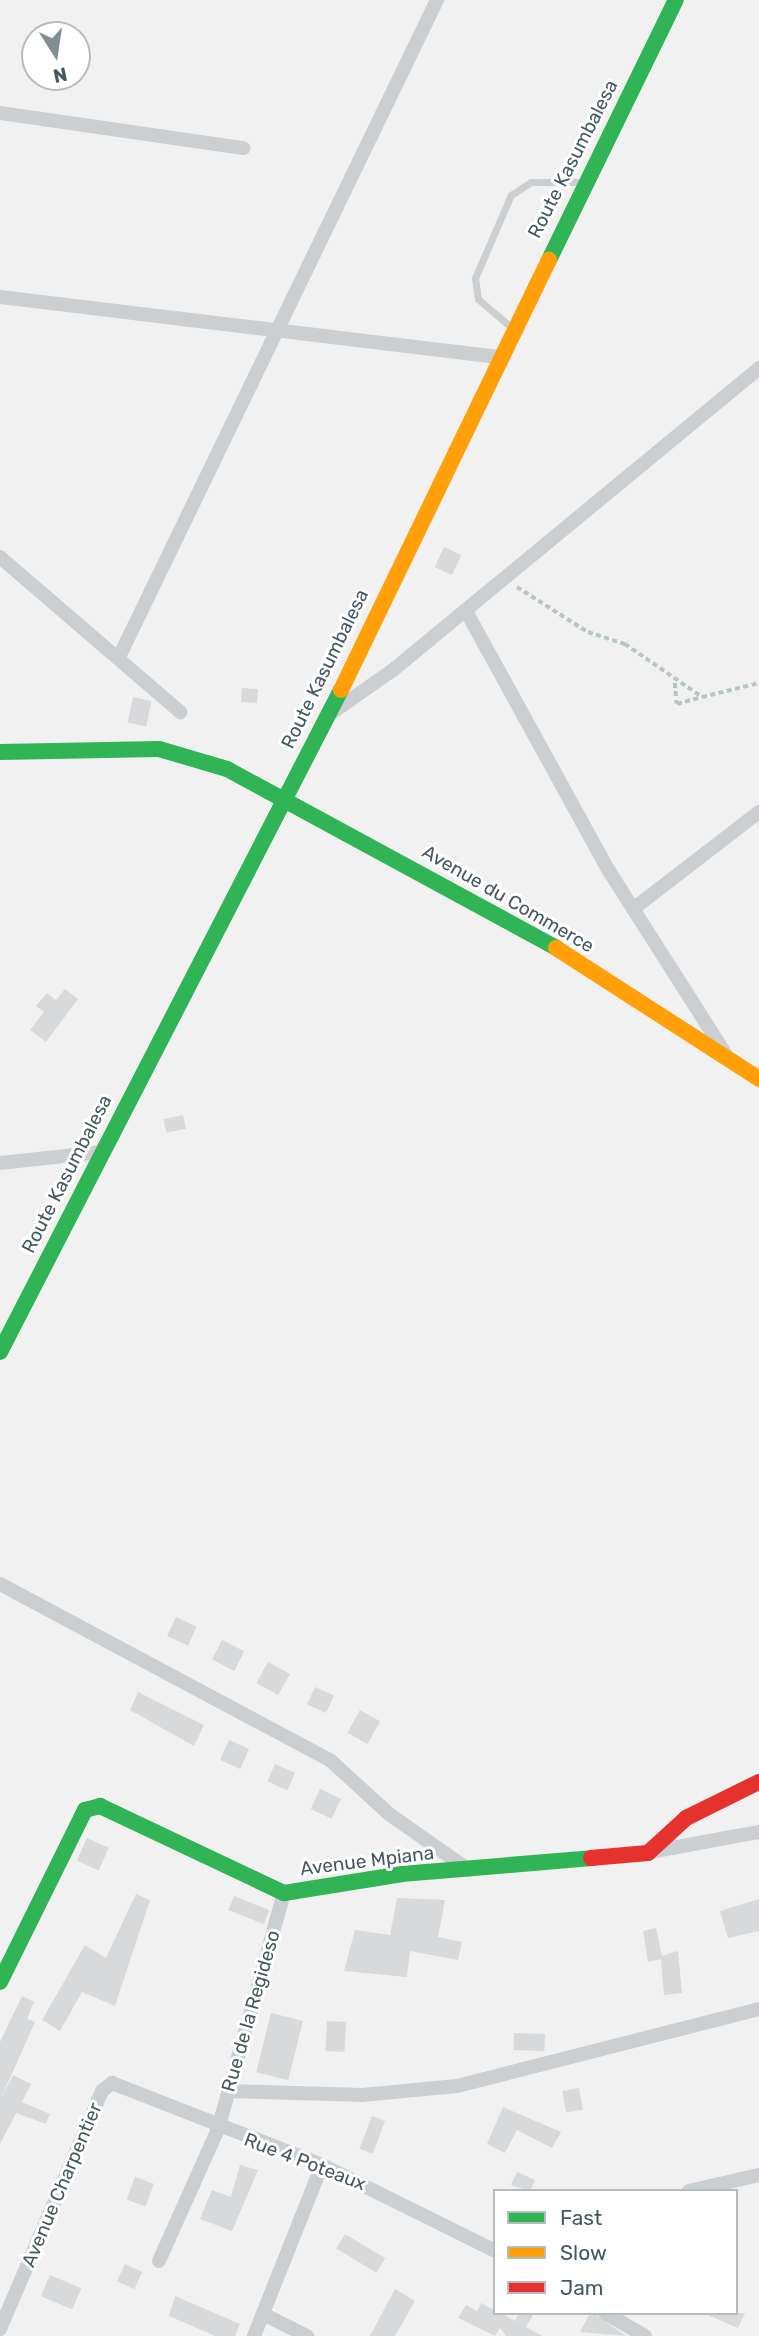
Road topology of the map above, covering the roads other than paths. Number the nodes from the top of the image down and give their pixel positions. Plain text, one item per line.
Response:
1 (437, 0) edge
2 (676, 0) edge
3 (0, 113) edge
4 (244, 148) dead end
5 (585, 182) junction
6 (0, 297) edge
7 (279, 326) junction
8 (512, 328) junction
9 (498, 356) junction
10 (759, 368) edge
11 (0, 557) edge
12 (466, 611) junction
13 (120, 655) junction
14 (180, 712) dead end
15 (328, 716) junction
16 (0, 752) edge
17 (284, 796) junction
18 (759, 813) edge
19 (633, 909) junction
20 (729, 1060) junction
21 (759, 1079) edge
22 (102, 1152) junction
23 (0, 1163) edge
24 (0, 1352) edge
25 (0, 1584) edge
26 (759, 1782) edge
27 (759, 1832) edge
28 (648, 1853) junction
29 (469, 1870) junction
30 (284, 1893) junction
31 (0, 1982) edge
32 (759, 2010) edge
33 (112, 2083) joint
34 (228, 2091) junction
35 (218, 2129) junction
36 (322, 2165) junction
37 (759, 2175) edge
38 (698, 2189) edge
39 (493, 2250) edge
40 (159, 2261) dead end
41 (265, 2315) junction
42 (608, 2315) edge
43 (0, 2329) edge
44 (254, 2336) edge
45 (307, 2336) edge
46 (645, 2336) edge

1 - 7 street
2 - 5 main road, Route Kasumbalesa
3 - 4 street
5 - 8 main road, Route Kasumbalesa
5 - 8 lane
6 - 7 street
7 - 9 street
7 - 13 street
8 - 9 main road, Route Kasumbalesa
9 - 15 main road, Route Kasumbalesa
10 - 12 street
11 - 13 street
12 - 15 street
12 - 19 street
13 - 14 street
15 - 17 main road, Route Kasumbalesa
16 - 17 main road, Avenue du Commerce
17 - 20 main road, Avenue du Commerce
17 - 22 main road, Route Kasumbalesa
18 - 19 street
19 - 20 street
20 - 21 main road, Avenue du Commerce
22 - 23 street
22 - 24 main road, Route Kasumbalesa
25 - 29 street
26 - 28 main road
27 - 28 street
28 - 29 main road, Avenue Mpiana
29 - 30 main road, Avenue Mpiana
30 - 31 main road, Avenue Mpiana
30 - 34 street, Rue de la Regideso
32 - 34 street
33 - 35 street, Rue 4 Poteaux
33 - 43 street, Avenue Charpentier
34 - 35 street, Rue de la Regideso
35 - 36 street, Rue 4 Poteaux
35 - 40 street, Rue de la Regideso
36 - 39 street, Rue 4 Poteaux
36 - 41 street
37 - 38 street
41 - 44 street
41 - 45 street
42 - 46 street

